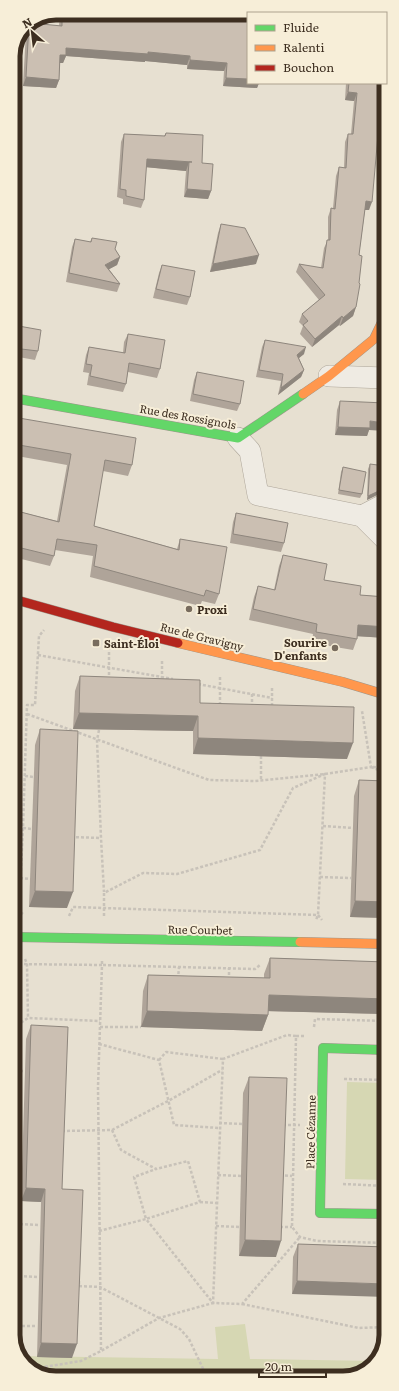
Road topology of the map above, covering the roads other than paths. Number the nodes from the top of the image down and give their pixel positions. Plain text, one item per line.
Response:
1 (379, 329) edge
2 (329, 376) junction
3 (379, 378) edge
4 (20, 399) edge
5 (238, 438) junction
6 (379, 507) edge
7 (362, 516) junction
8 (379, 533) edge
9 (20, 603) edge
10 (379, 693) edge
11 (20, 937) edge
12 (379, 944) edge
13 (379, 1050) edge
14 (379, 1214) edge

1 - 2 street, Rue des Rossignols
2 - 3 street
2 - 5 street, Rue des Rossignols
4 - 5 street, Rue des Rossignols
5 - 7 street
6 - 7 street
7 - 8 street
9 - 10 street, Rue de Gravigny
11 - 12 street, Rue Courbet
13 - 14 street, Place Cézanne

